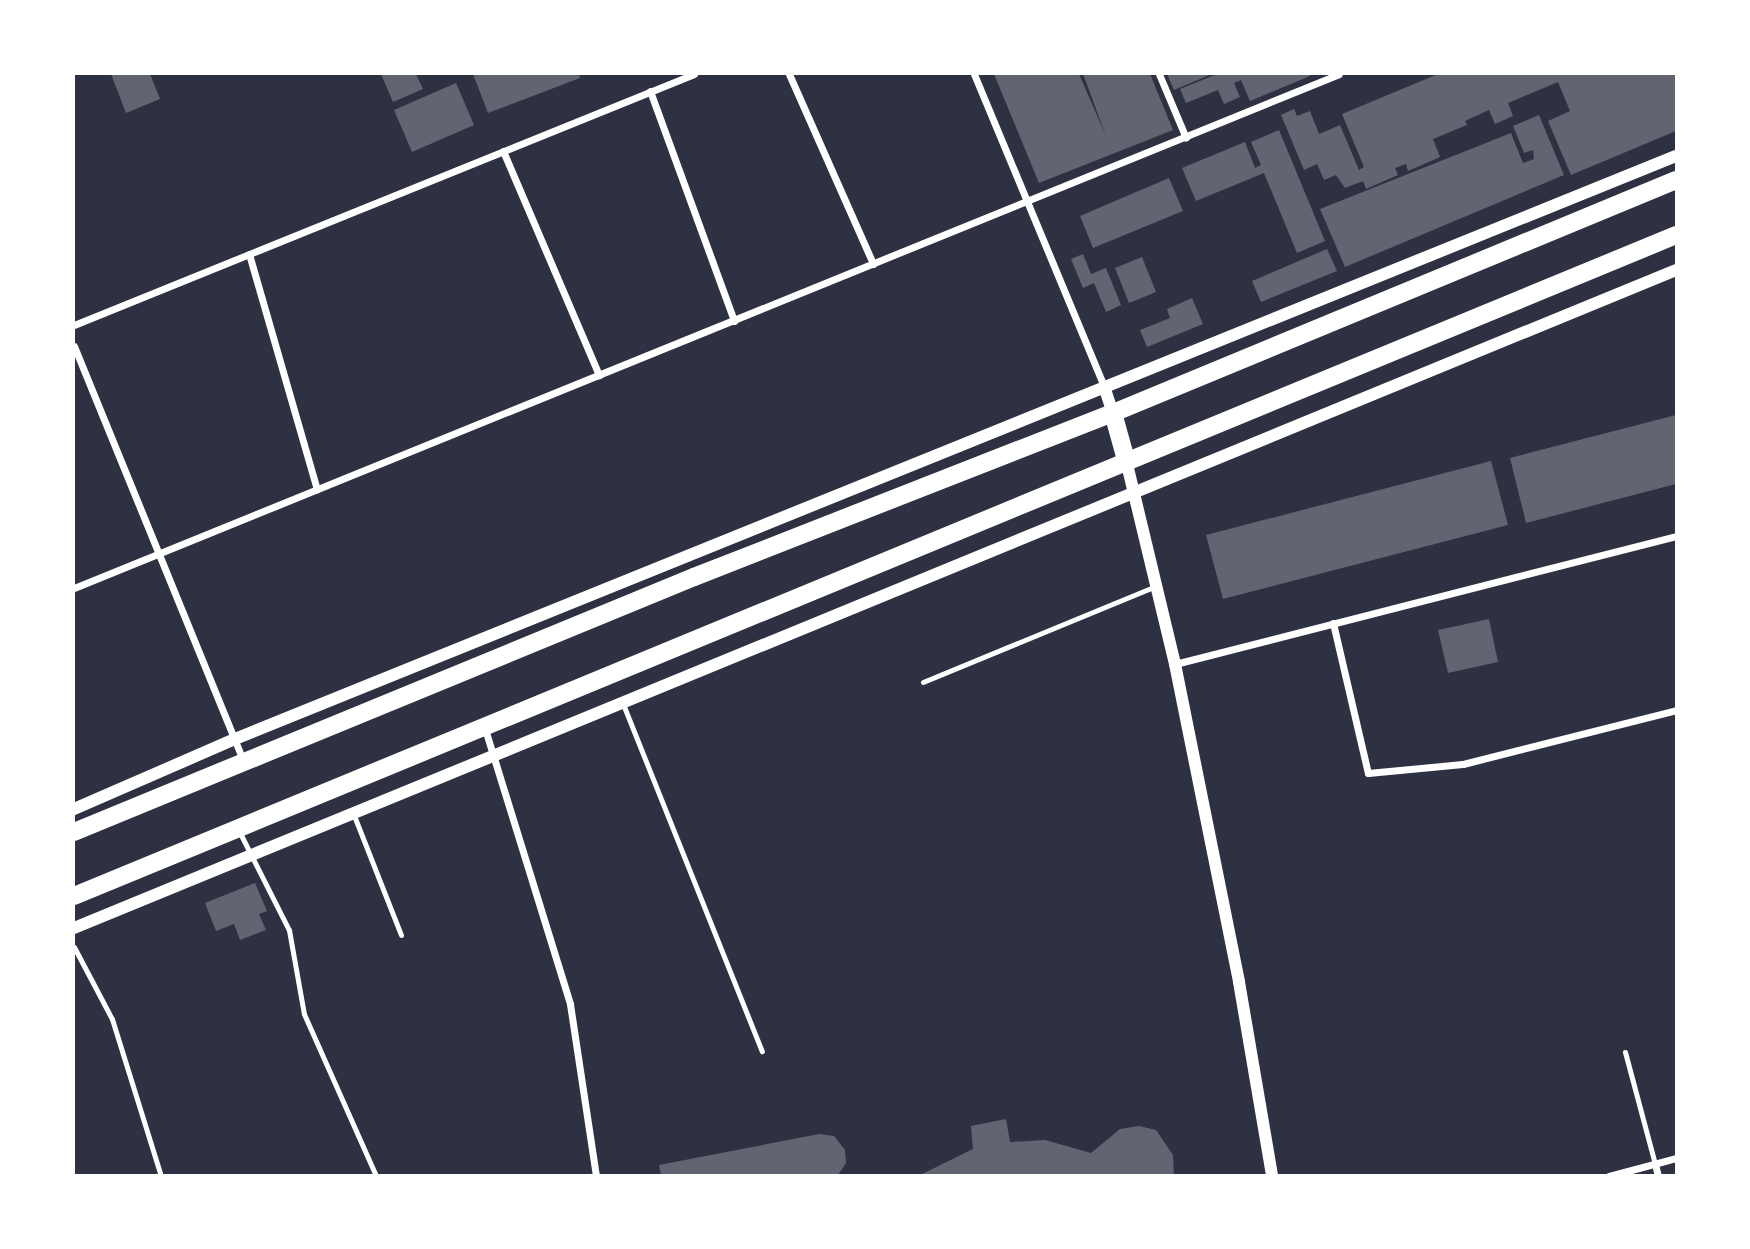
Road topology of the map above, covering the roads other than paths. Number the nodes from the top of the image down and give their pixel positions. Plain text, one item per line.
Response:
1 (694, 74) edge
2 (789, 74) edge
3 (974, 74) edge
4 (1158, 74) edge
5 (1313, 74) edge
6 (1339, 74) edge
7 (1317, 83) junction
8 (650, 91) junction
9 (1186, 138) junction
10 (503, 151) junction
11 (1676, 156) edge
12 (1676, 180) edge
13 (1026, 202) junction
14 (1676, 235) edge
15 (249, 254) junction
16 (873, 264) junction
17 (1676, 270) edge
18 (734, 321) junction
19 (74, 325) edge
20 (74, 346) edge
21 (599, 375) junction
22 (1104, 386) junction
23 (1114, 413) junction
24 (1126, 460) junction
25 (317, 489) junction
26 (1135, 489) junction
27 (1676, 536) edge
28 (159, 552) junction
29 (1156, 586) junction
30 (74, 587) edge
31 (1333, 624) junction
32 (1175, 664) junction
33 (923, 682) dead end
34 (623, 704) junction
35 (1676, 710) edge
36 (484, 726) junction
37 (235, 738) junction
38 (493, 756) junction
39 (245, 762) junction
40 (74, 809) edge
41 (353, 813) junction
42 (237, 827) junction
43 (74, 832) edge
44 (252, 857) junction
45 (74, 896) edge
46 (74, 928) edge
47 (401, 935) dead end
48 (74, 947) edge
49 (762, 1051) dead end
50 (1625, 1052) dead end
51 (1676, 1158) edge
52 (1655, 1164) junction
53 (161, 1175) edge
54 (376, 1175) edge
55 (596, 1175) edge
56 (1272, 1175) edge
57 (1609, 1175) edge
58 (1658, 1175) edge

1 - 8 street
2 - 16 street
3 - 13 street
4 - 9 street
5 - 7 street
6 - 7 street
7 - 9 street
8 - 10 street
8 - 18 street
9 - 13 street
10 - 15 street
10 - 21 street
11 - 22 street
12 - 23 highway
13 - 16 street
13 - 22 street
14 - 24 highway
15 - 19 street
15 - 25 street
16 - 18 street
17 - 26 street
18 - 21 street
20 - 28 street
21 - 25 street
22 - 23 street
22 - 37 street
23 - 24 highway
23 - 39 highway
24 - 26 street
24 - 36 highway
25 - 28 street
26 - 29 street
26 - 34 street
27 - 31 street
28 - 30 street
28 - 37 street
29 - 32 street
29 - 33 lane
31 - 32 street
31 - 35 street
32 - 56 street
34 - 38 street
34 - 49 lane
36 - 38 street
36 - 42 highway
37 - 39 street
37 - 40 street
38 - 41 street
38 - 55 street
39 - 43 highway
41 - 44 street
41 - 47 lane
42 - 44 lane
42 - 45 highway
44 - 46 street
44 - 54 lane
48 - 53 lane
50 - 52 lane
51 - 52 street
52 - 57 street
52 - 58 street

